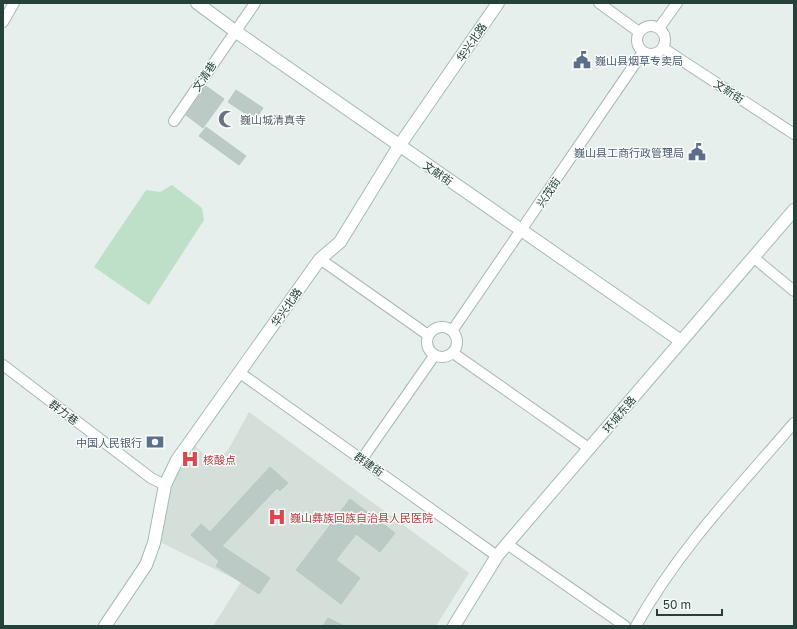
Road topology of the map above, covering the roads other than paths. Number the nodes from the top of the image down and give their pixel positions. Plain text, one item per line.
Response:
1 (14, 3) edge
2 (198, 3) edge
3 (255, 3) edge
4 (498, 3) edge
5 (599, 3) edge
6 (677, 3) edge
7 (3, 22) edge
8 (659, 28) junction
9 (235, 32) junction
10 (639, 32) junction
11 (663, 48) junction
12 (644, 52) junction
13 (174, 121) dead end
14 (794, 134) edge
15 (400, 146) junction
16 (794, 210) edge
17 (522, 231) junction
18 (753, 257) junction
19 (320, 260) junction
20 (794, 291) edge
21 (452, 331) junction
22 (428, 335) junction
23 (681, 341) junction
24 (453, 353) junction
25 (434, 356) junction
26 (3, 365) edge
27 (240, 373) junction
28 (793, 425) edge
29 (590, 449) junction
30 (362, 459) junction
31 (165, 485) junction
32 (507, 544) junction
33 (497, 556) junction
34 (105, 626) edge
35 (454, 626) edge
36 (625, 626) edge
37 (636, 626) edge

1 - 7 street
2 - 9 main road, 文献街
3 - 9 street, 文清巷
4 - 15 main road, 华兴北路
5 - 10 street
6 - 8 street
8 - 10 street
8 - 11 street
9 - 13 street, 文清巷
9 - 15 main road, 文献街
10 - 12 street
11 - 12 street
11 - 14 street, 文新街
12 - 17 street, 兴茂街
15 - 17 main road, 文献街
15 - 19 main road, 华兴北路
16 - 18 main road, 环城东路
17 - 21 street, 兴茂街
17 - 23 main road, 文献街
18 - 20 street
18 - 23 main road, 环城东路
19 - 22 street
19 - 27 main road, 华兴北路
21 - 22 street
21 - 24 street
22 - 25 street
23 - 29 main road, 环城东路
24 - 25 street
24 - 29 street
25 - 30 street
26 - 31 street, 群力巷
27 - 30 street, 群建街
27 - 31 main road, 华兴北路
28 - 37 street
29 - 32 main road, 环城东路
30 - 33 street, 群建街
31 - 34 main road, 华兴北路
32 - 33 main road, 环城东路
32 - 36 street
33 - 35 main road, 环城东路

